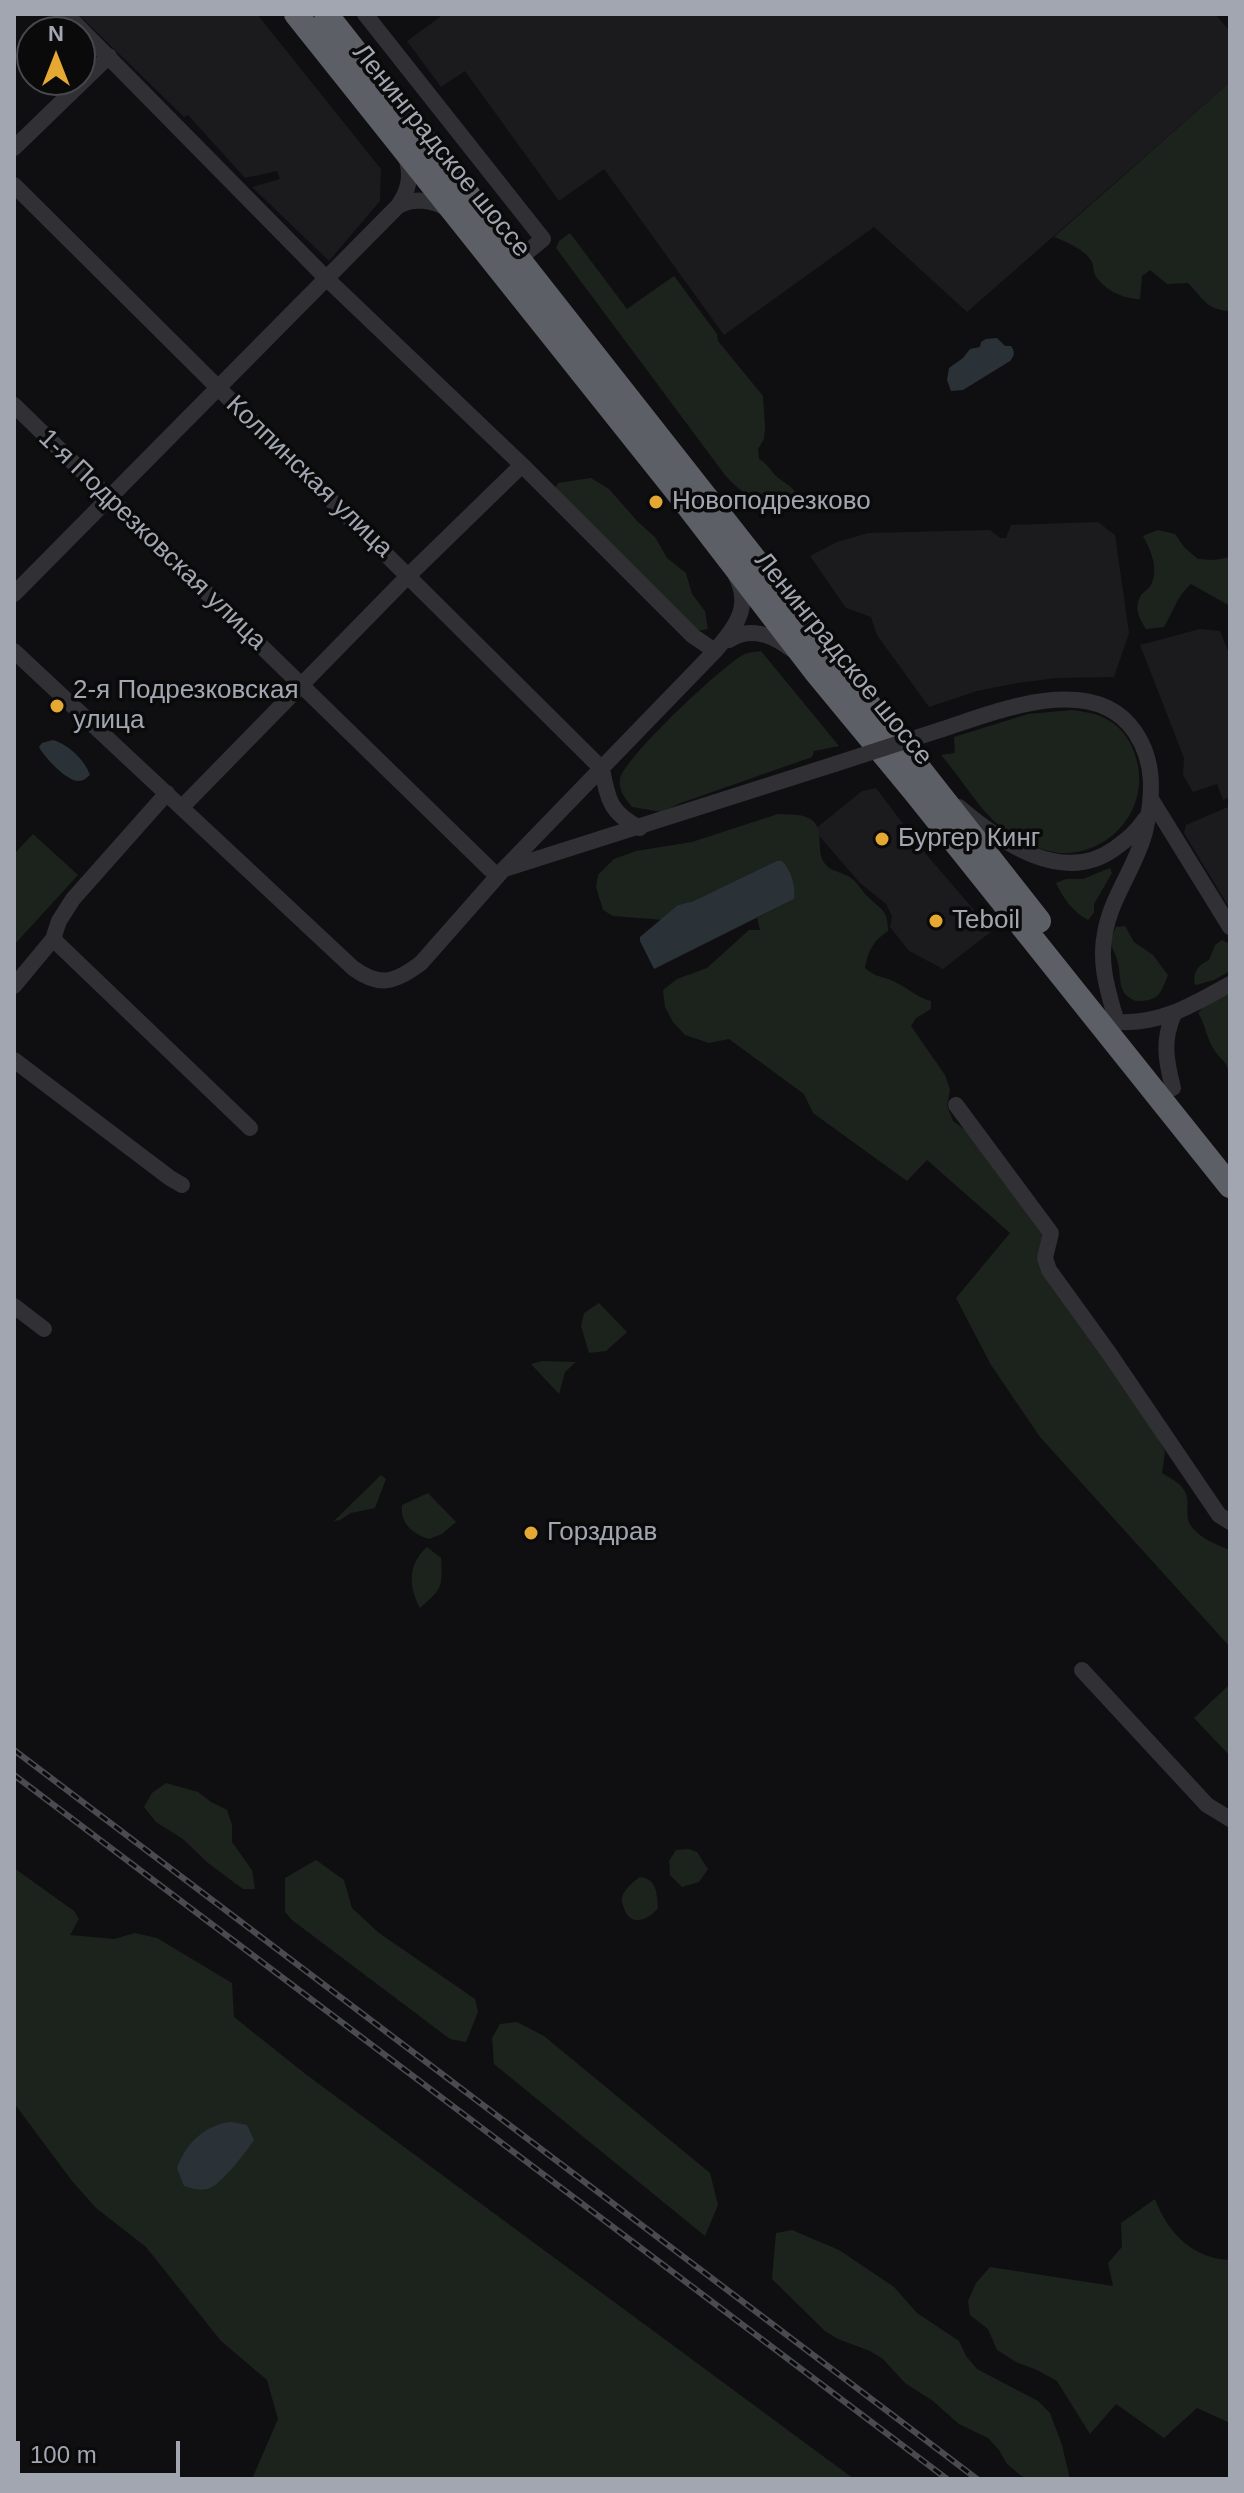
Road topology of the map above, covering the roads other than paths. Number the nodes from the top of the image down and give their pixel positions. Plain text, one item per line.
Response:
1 (66, 14) edge
2 (296, 14) edge
3 (326, 14) edge
4 (365, 14) edge
5 (109, 56) junction
6 (398, 142) junction
7 (14, 148) edge
8 (14, 185) edge
9 (398, 206) junction
10 (457, 216) junction
11 (520, 258) junction
12 (326, 278) junction
13 (218, 387) junction
14 (14, 405) edge
15 (522, 465) junction
16 (109, 496) junction
17 (726, 557) junction
18 (409, 575) junction
19 (14, 594) edge
20 (14, 651) edge
21 (715, 651) junction
22 (815, 671) junction
23 (300, 686) junction
24 (602, 769) junction
25 (926, 778) junction
26 (167, 793) junction
27 (1150, 805) junction
28 (182, 807) junction
29 (640, 828) junction
30 (500, 873) junction
31 (1230, 927) edge
32 (53, 939) junction
33 (1230, 984) edge
34 (14, 986) edge
35 (1174, 1014) junction
36 (1117, 1019) junction
37 (14, 1060) edge
38 (1173, 1088) junction
39 (956, 1105) dead end
40 (250, 1128) dead end
41 (1230, 1159) edge
42 (182, 1185) dead end
43 (1230, 1186) edge
44 (14, 1306) edge
45 (44, 1329) dead end
46 (1230, 1522) edge
47 (1082, 1670) dead end
48 (1230, 1819) edge

1 - 5 street
2 - 6 highway, Ленинградское шоссе
3 - 11 highway, Ленинградское шоссе
4 - 11 street
5 - 7 street
5 - 12 street
6 - 9 street
6 - 10 highway, Ленинградское шоссе
8 - 13 street, Колпинская улица
9 - 10 street
9 - 12 street
10 - 17 highway, Ленинградское шоссе
11 - 25 highway, Ленинградское шоссе
12 - 13 street
12 - 15 street
13 - 16 street
13 - 18 street, Колпинская улица
14 - 16 street, 1-я Подрезковская улица
15 - 18 street
15 - 21 street
16 - 19 street
16 - 23 street, 1-я Подрезковская улица
17 - 21 street
17 - 22 highway, Ленинградское шоссе
18 - 23 street
18 - 24 street, Колпинская улица
20 - 26 street
21 - 22 street
21 - 24 street
22 - 43 highway, Ленинградское шоссе
23 - 28 street
23 - 30 street, 1-я Подрезковская улица
24 - 29 street
24 - 30 street
25 - 27 street
25 - 36 highway, Ленинградское шоссе
26 - 28 street
26 - 32 street
27 - 29 street, bridge
27 - 31 street
27 - 36 street
28 - 30 street
29 - 30 street
32 - 34 street
32 - 40 street
33 - 35 street
35 - 36 street
35 - 38 street
36 - 38 highway, Ленинградское шоссе
37 - 42 street
38 - 41 highway, Ленинградское шоссе
39 - 46 street
44 - 45 street
47 - 48 street

